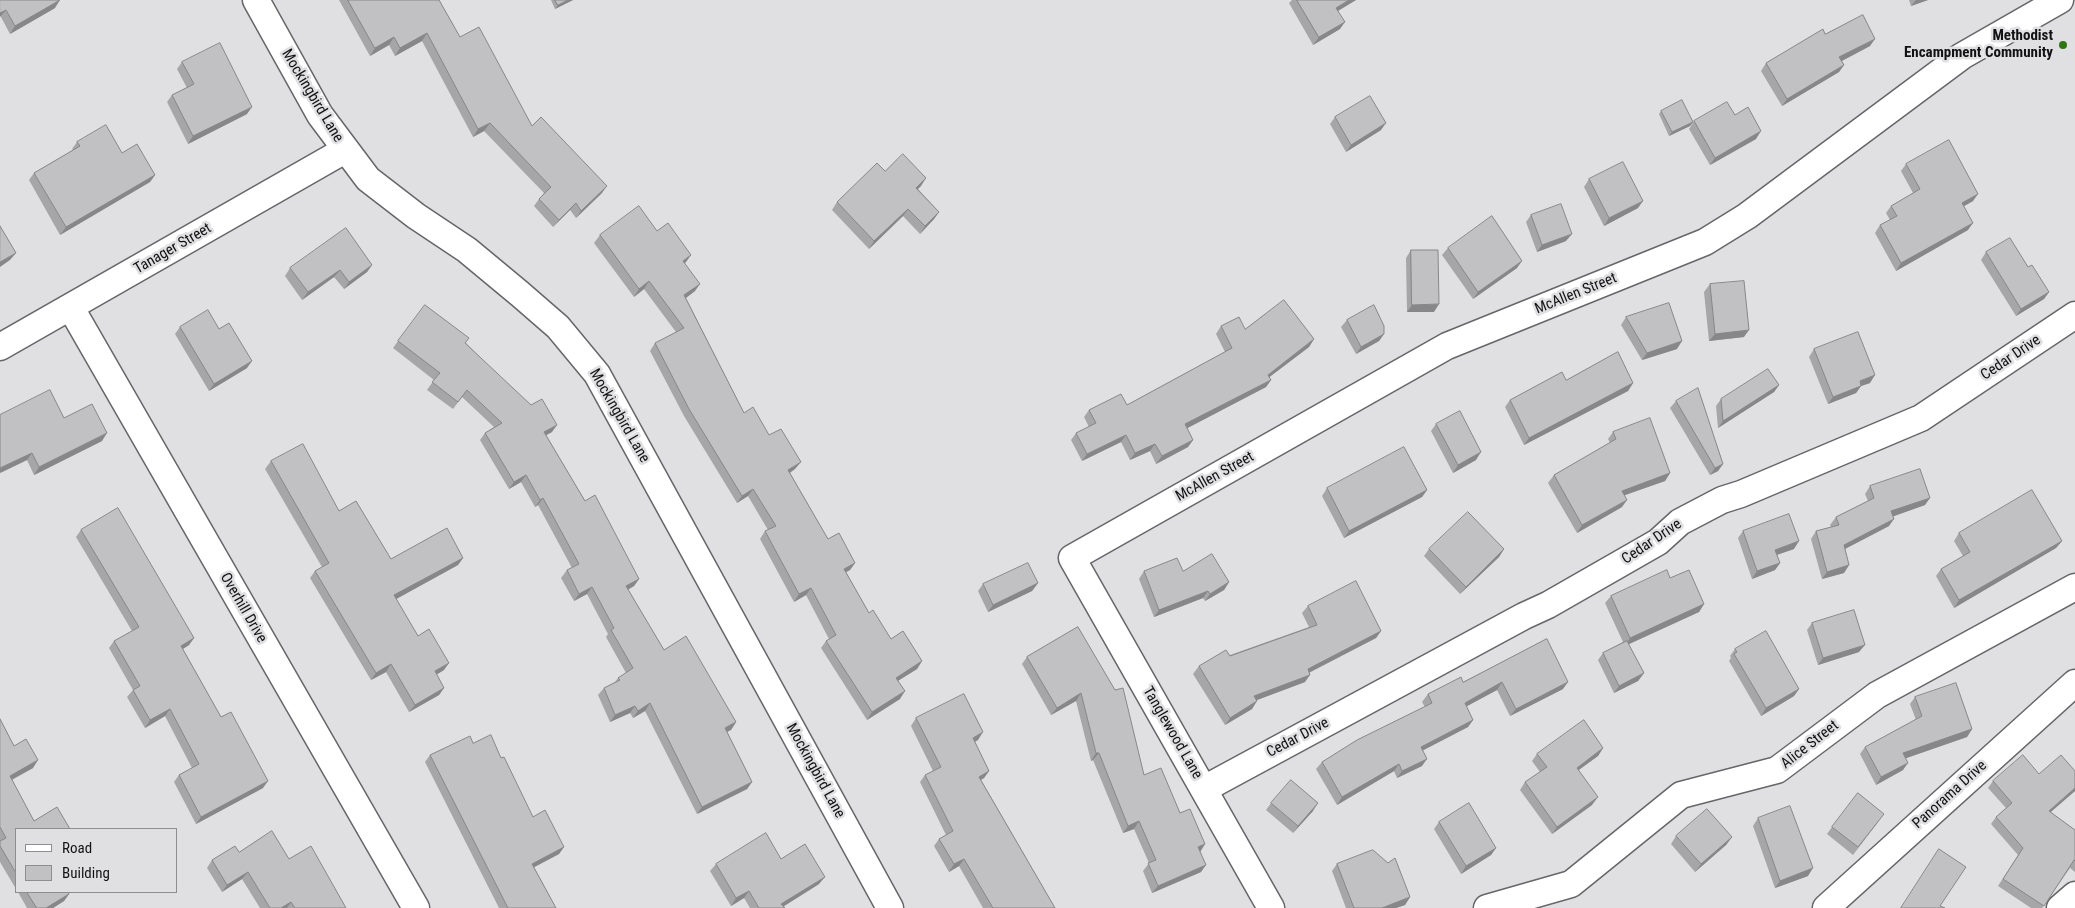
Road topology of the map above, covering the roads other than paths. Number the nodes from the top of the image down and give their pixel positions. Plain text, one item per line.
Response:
1 (256, 0) edge
2 (2060, 0) edge
3 (345, 150) junction
4 (70, 308) junction
5 (2075, 315) edge
6 (0, 347) edge
7 (1072, 558) joint
8 (2075, 587) edge
9 (2075, 683) edge
10 (1204, 789) junction
11 (2075, 895) edge
12 (1497, 907) edge
13 (416, 908) edge
14 (890, 908) edge
15 (1271, 908) edge
16 (1826, 908) edge
17 (2060, 908) edge

1 - 3 street, Mockingbird Lane
2 - 7 street, McAllen Street
3 - 4 street, Tanager Street
3 - 14 street, Mockingbird Lane
4 - 6 street, Tanager Street
4 - 13 street, Overhill Drive
5 - 10 street, Cedar Drive
7 - 10 street, Tanglewood Lane
8 - 12 street, Alice Street
9 - 16 street, Panorama Drive
10 - 15 street, Tanglewood Lane
11 - 17 street

